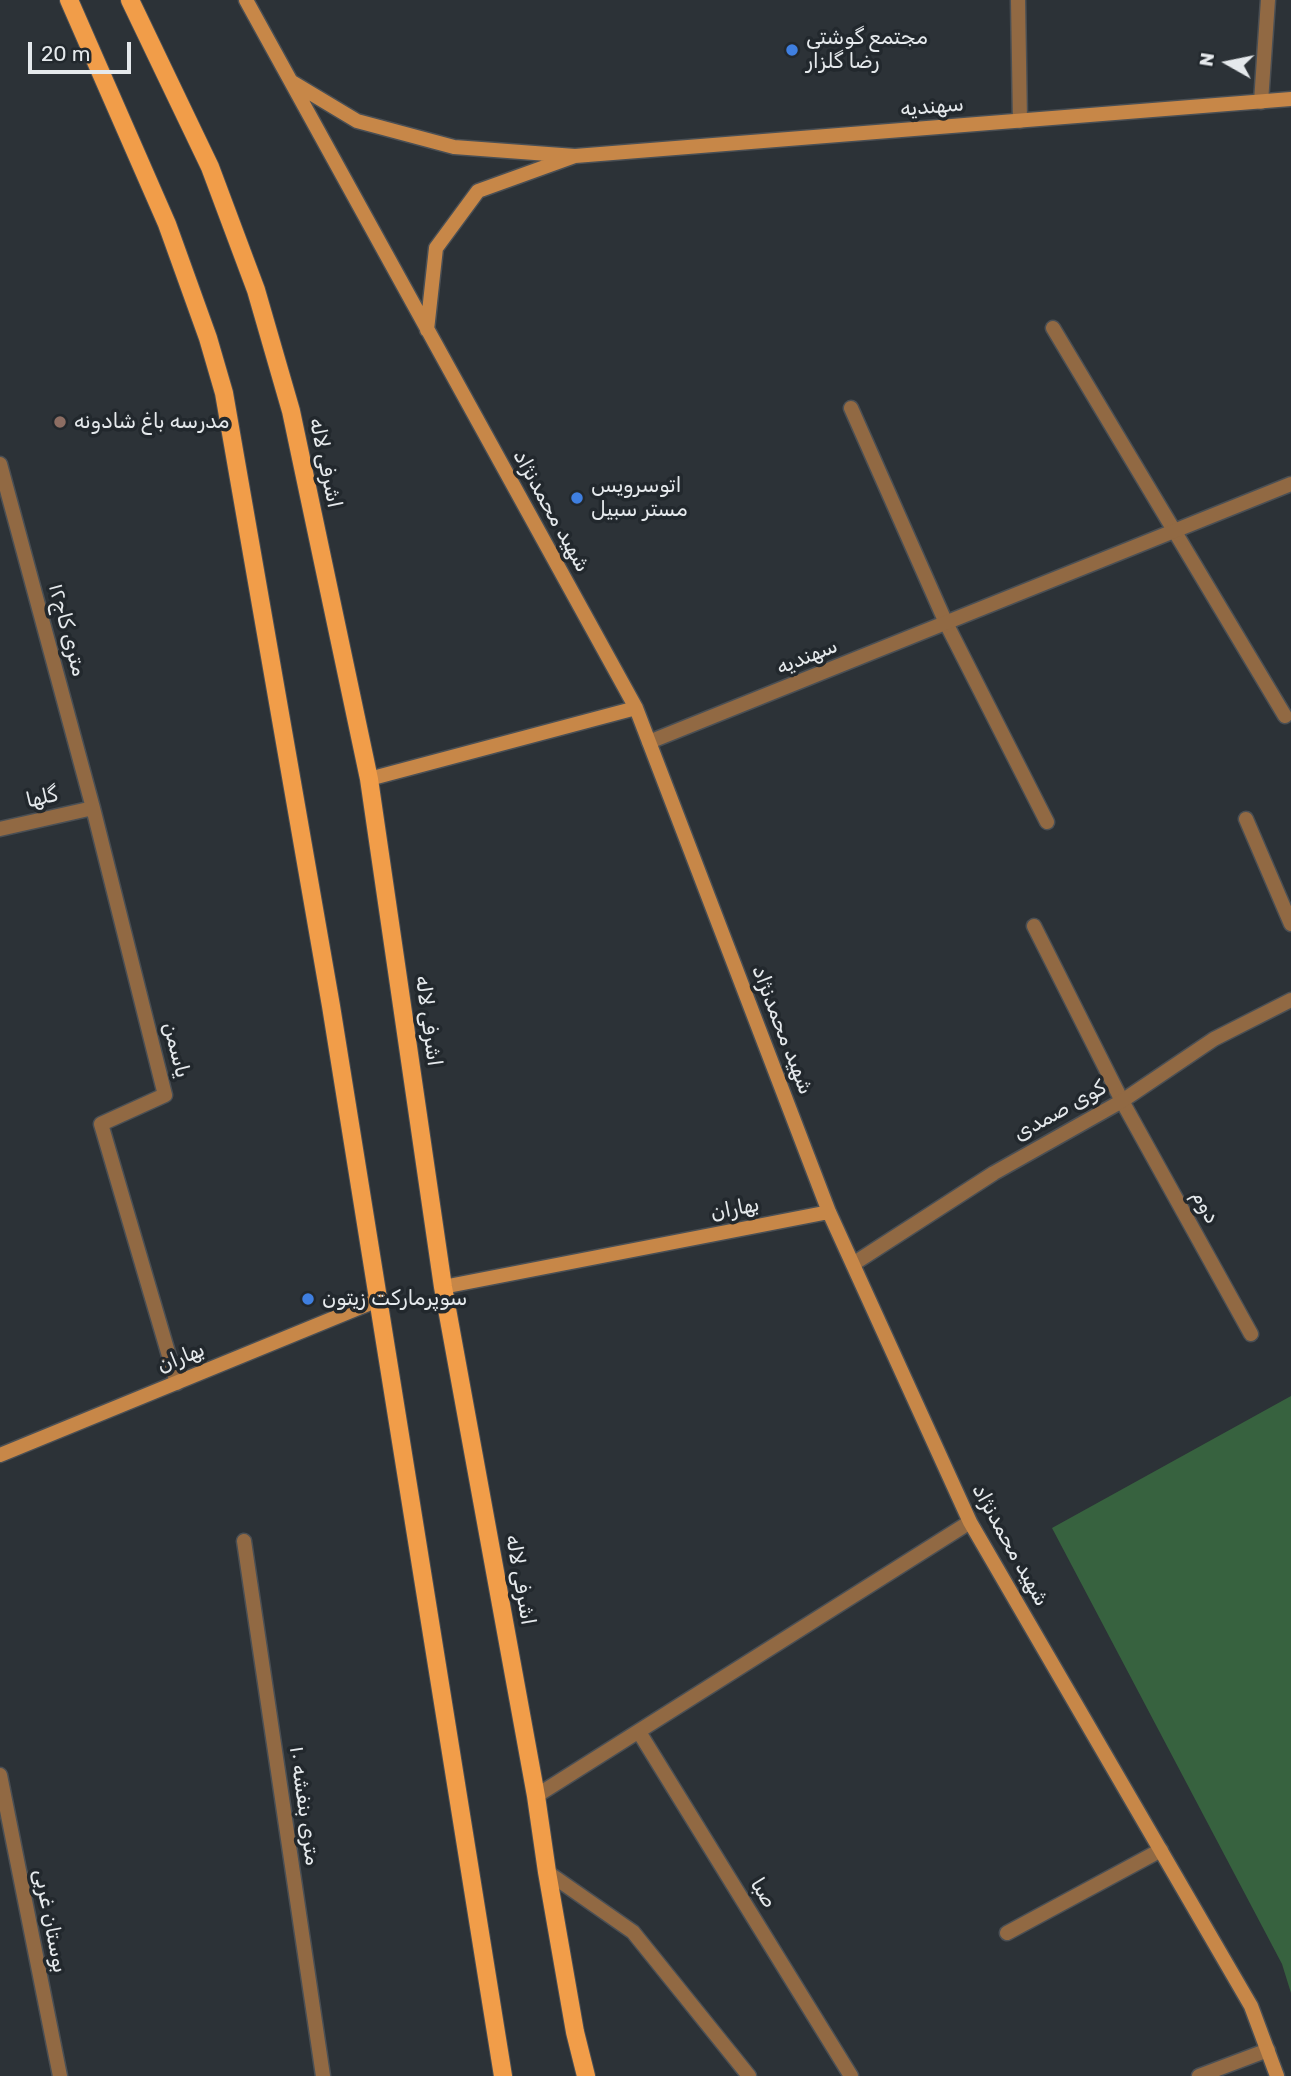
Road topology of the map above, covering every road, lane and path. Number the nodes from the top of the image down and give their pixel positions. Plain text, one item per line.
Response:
1 (69, 0) edge
2 (130, 0) edge
3 (246, 0) edge
4 (1018, 0) edge
5 (1268, 0) edge
6 (290, 80) junction
7 (1291, 99) edge
8 (1261, 102) junction
9 (1020, 121) junction
10 (575, 156) junction
11 (1053, 328) dead end
12 (427, 330) junction
13 (851, 408) dead end
14 (0, 464) edge
15 (1291, 484) edge
16 (1174, 531) junction
17 (946, 623) junction
18 (636, 708) junction
19 (1285, 716) dead end
20 (649, 742) junction
21 (369, 779) junction
22 (93, 808) junction
23 (1246, 819) dead end
24 (1047, 822) dead end
25 (0, 829) edge
26 (1291, 924) edge
27 (1034, 926) dead end
28 (1291, 1000) edge
29 (1122, 1101) junction
30 (829, 1212) junction
31 (853, 1264) junction
32 (443, 1287) junction
33 (378, 1300) junction
34 (1251, 1334) dead end
35 (177, 1383) junction
36 (0, 1455) edge
37 (971, 1522) junction
38 (244, 1541) dead end
39 (639, 1732) junction
40 (0, 1775) edge
41 (537, 1796) junction
42 (1161, 1850) junction
43 (547, 1872) junction
44 (1007, 1933) dead end
45 (1268, 2050) junction
46 (60, 2076) edge
47 (323, 2076) edge
48 (503, 2076) edge
49 (586, 2076) edge
50 (749, 2076) edge
51 (852, 2076) edge
52 (1199, 2076) edge
53 (1277, 2076) edge

1 - 33 main road
2 - 21 main road, اشرفی لاله
3 - 6 main road, شهید محمدنژاد
4 - 9 street
5 - 8 street
6 - 10 main road
6 - 12 main road, شهید محمدنژاد
7 - 8 main road, سهندیه
8 - 9 main road, سهندیه
9 - 10 main road, سهندیه
10 - 12 main road
11 - 16 street
12 - 18 main road, شهید محمدنژاد
13 - 17 street
14 - 22 street, ۱۲متری کاج
15 - 16 street, سهندیه
16 - 17 street, سهندیه
16 - 19 street
17 - 20 street, سهندیه
17 - 24 street
18 - 20 main road, شهید محمدنژاد
18 - 21 main road
20 - 30 main road, شهید محمدنژاد
21 - 32 main road, اشرفی لاله
22 - 25 street, گلها
22 - 35 street, یاسمن
23 - 26 street
27 - 29 street, دوم
28 - 29 street, کوی صمدی
29 - 31 street, کوی صمدی
29 - 34 street, دوم
30 - 31 main road, شهید محمدنژاد
30 - 32 main road, بهاران
31 - 37 main road, شهید محمدنژاد
32 - 41 main road, اشرفی لاله
33 - 35 main road, بهاران
33 - 48 main road
35 - 36 main road, بهاران
37 - 39 street
37 - 42 main road, شهید محمدنژاد
38 - 47 street, ۱۰ متری بنفشه
39 - 41 street
39 - 51 street, صبا
40 - 46 street, بوستان غربی
41 - 43 main road, اشرفی لاله
42 - 44 street
42 - 45 main road, شهید محمدنژاد
43 - 49 main road, اشرفی لاله
43 - 50 street
45 - 52 street
45 - 53 main road, شهید محمدنژاد

